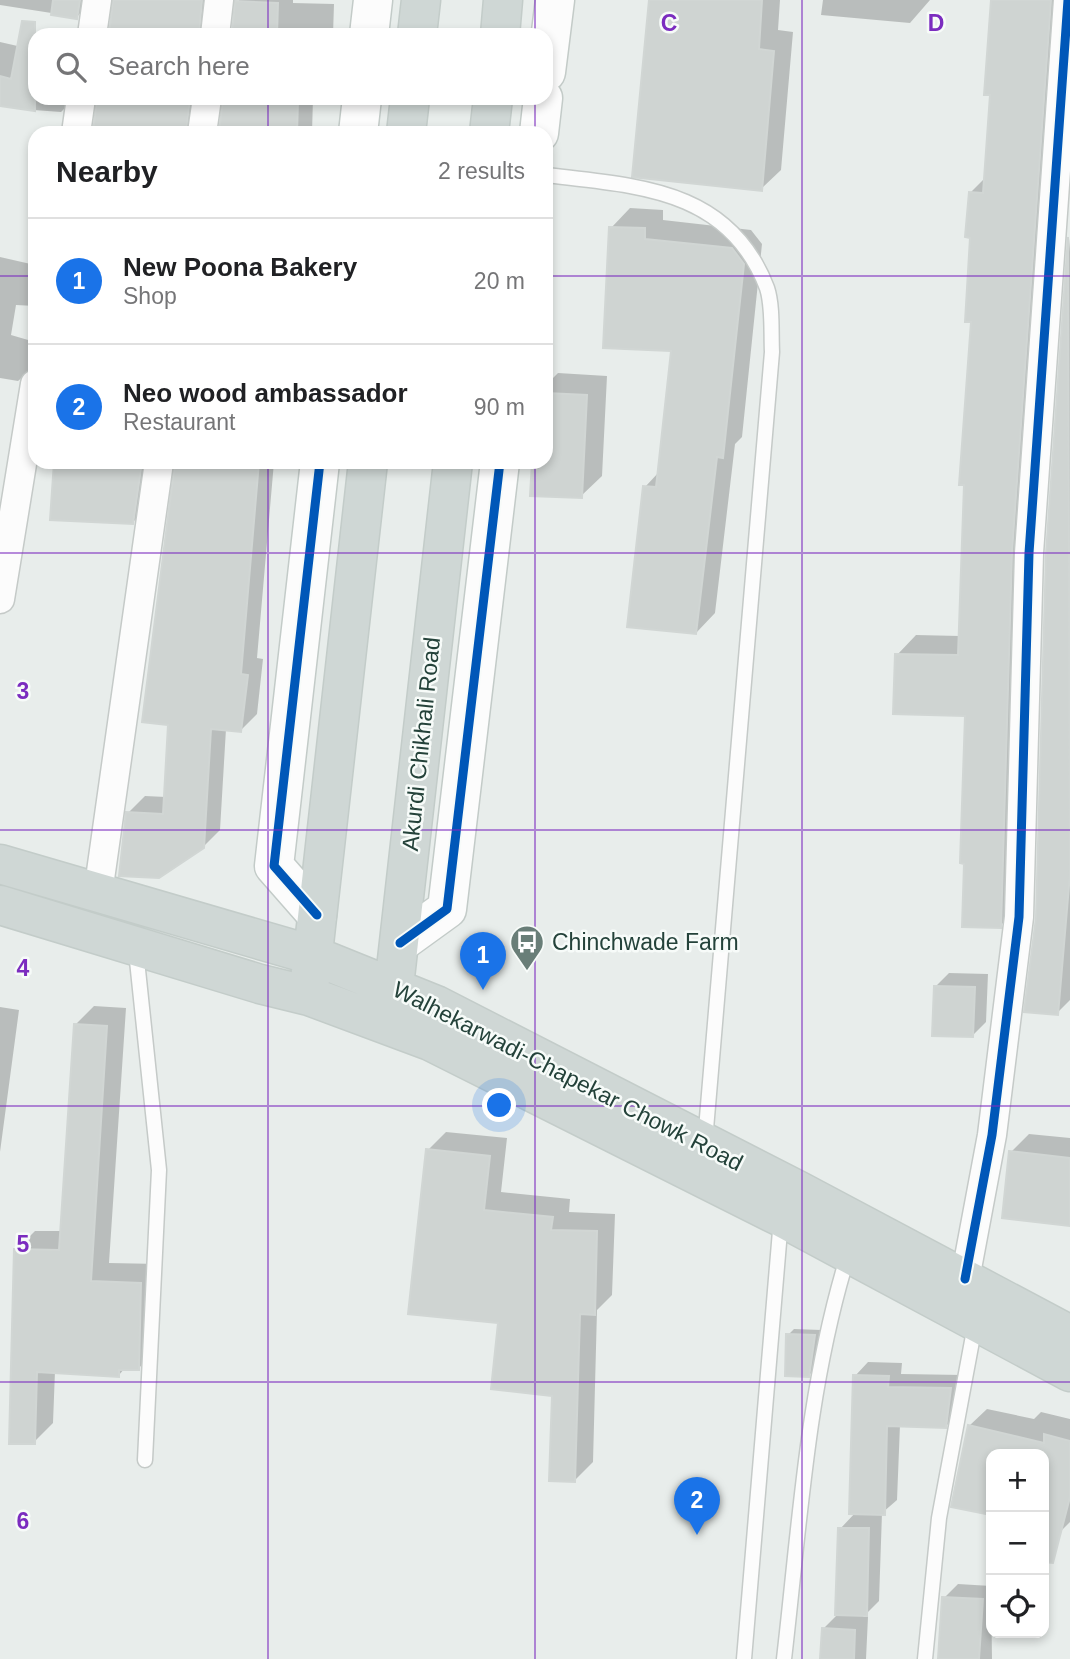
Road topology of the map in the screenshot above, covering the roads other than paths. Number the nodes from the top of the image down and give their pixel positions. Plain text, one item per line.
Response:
1 (97, 0) edge
2 (219, 0) edge
3 (373, 0) edge
4 (421, 0) edge
5 (503, 0) edge
6 (555, 0) edge
7 (1068, 0) edge
8 (93, 28) edge
9 (216, 28) edge
10 (370, 28) edge
11 (418, 28) edge
12 (501, 28) edge
13 (552, 28) edge
14 (80, 105) edge
15 (206, 105) edge
16 (361, 105) edge
17 (409, 105) edge
18 (492, 105) edge
19 (542, 105) edge
20 (77, 126) edge
21 (203, 126) edge
22 (359, 126) edge
23 (407, 126) edge
24 (490, 126) edge
25 (540, 126) edge
26 (553, 176) edge
27 (28, 427) edge
28 (158, 469) edge
29 (319, 469) edge
30 (368, 469) edge
31 (452, 469) edge
32 (499, 469) edge
33 (0, 599) edge
34 (0, 864) edge
35 (98, 893) junction
36 (0, 905) edge
37 (317, 915) junction
38 (400, 943) junction
39 (135, 946) junction
40 (312, 955) junction
41 (394, 988) junction
42 (309, 996) junction
43 (389, 1026) junction
44 (705, 1145) junction
45 (782, 1217) junction
46 (848, 1254) junction
47 (965, 1279) junction
48 (976, 1320) junction
49 (1070, 1335) edge
50 (1070, 1372) edge
51 (145, 1460) dead end
52 (744, 1659) edge
53 (784, 1659) edge
54 (925, 1659) edge

1 - 8 street
2 - 9 street
3 - 10 street
4 - 11 main road
5 - 12 main road
6 - 13 street
7 - 47 street
14 - 20 street
15 - 21 street
16 - 22 street
17 - 23 main road
18 - 24 main road
19 - 25 street
26 - 44 lane
27 - 33 street
28 - 35 street
29 - 37 street
30 - 37 main road
31 - 38 main road, Akurdi Chikhali Road
32 - 38 street
34 - 35 main road, Walhekarwadi-Chapekar Chowk Road
35 - 40 main road, Walhekarwadi-Chapekar Chowk Road
36 - 39 main road, Walhekarwadi-Chapekar Chowk Road
37 - 40 main road
38 - 41 main road, Akurdi Chikhali Road
39 - 42 main road, Walhekarwadi-Chapekar Chowk Road
39 - 51 lane
40 - 41 main road, Walhekarwadi-Chapekar Chowk Road
40 - 42 main road
41 - 43 main road, Akurdi Chikhali Road
41 - 44 main road, Walhekarwadi-Chapekar Chowk Road
42 - 43 main road, Walhekarwadi-Chapekar Chowk Road
43 - 45 main road, Walhekarwadi-Chapekar Chowk Road
44 - 47 main road, Walhekarwadi-Chapekar Chowk Road
45 - 46 main road, Walhekarwadi-Chapekar Chowk Road
45 - 52 lane
46 - 48 main road, Walhekarwadi-Chapekar Chowk Road
46 - 53 lane
47 - 49 main road, Walhekarwadi-Chapekar Chowk Road
48 - 50 main road, Walhekarwadi-Chapekar Chowk Road
48 - 54 lane

